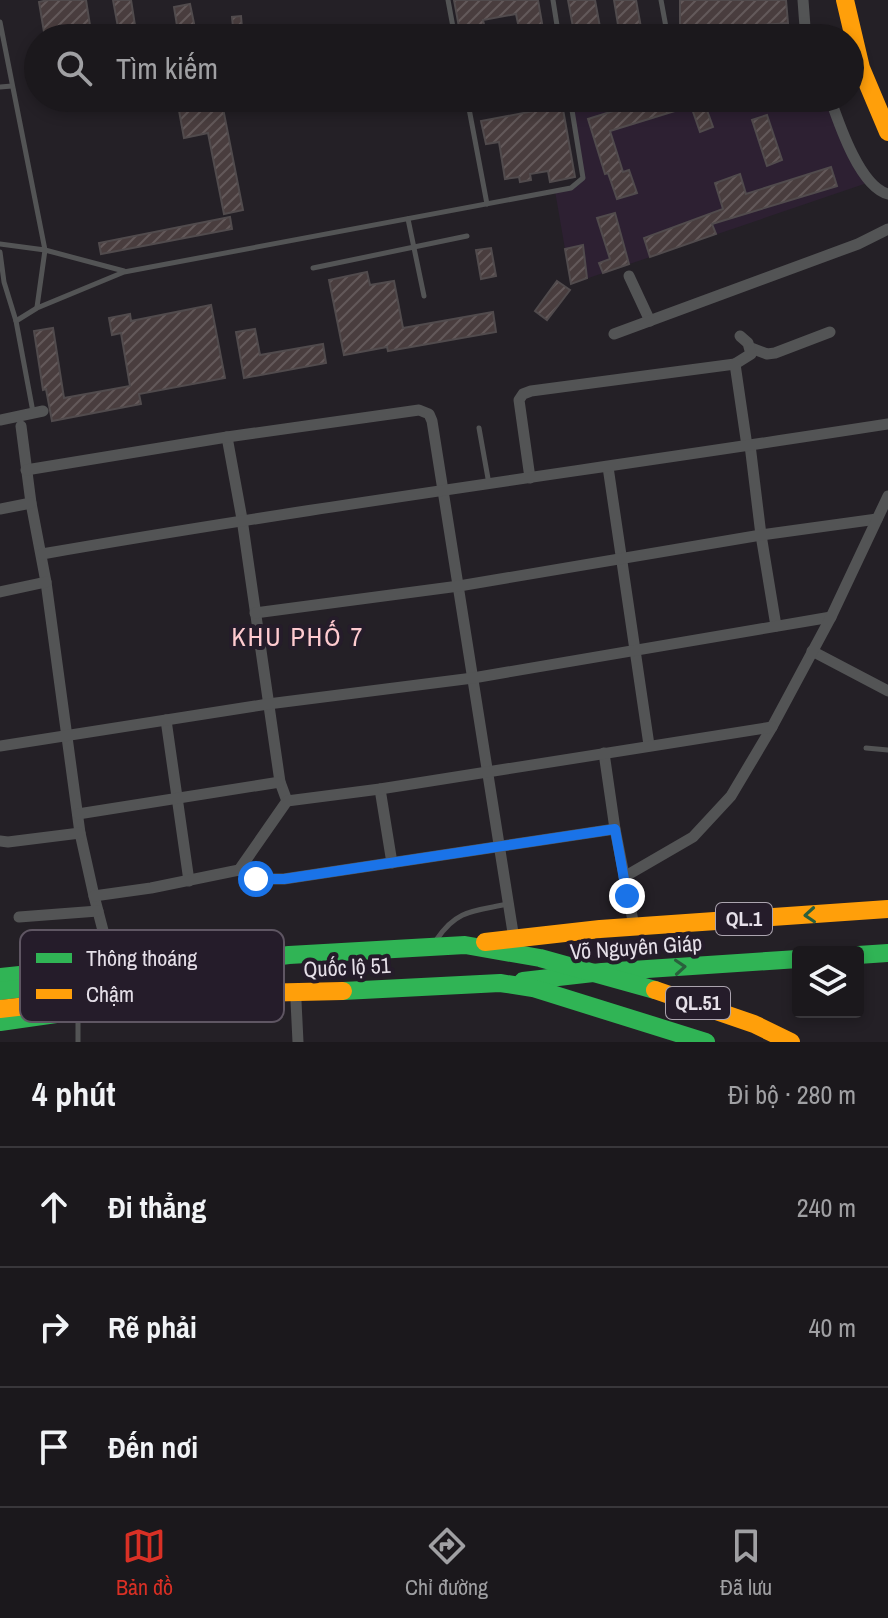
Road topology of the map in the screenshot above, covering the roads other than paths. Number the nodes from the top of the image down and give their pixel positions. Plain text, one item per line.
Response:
1 (448, 0) edge
2 (553, 0) edge
3 (661, 0) edge
4 (803, 0) edge
5 (845, 0) edge
6 (0, 22) edge
7 (452, 24) edge
8 (557, 24) edge
9 (665, 24) edge
10 (806, 24) edge
11 (848, 24) edge
12 (864, 76) edge
13 (12, 86) junction
14 (0, 87) edge
15 (470, 112) edge
16 (572, 112) edge
17 (835, 112) edge
18 (888, 132) edge
19 (888, 194) edge
20 (487, 204) junction
21 (408, 219) junction
22 (888, 229) edge
23 (467, 236) dead end
24 (0, 244) edge
25 (413, 247) junction
26 (45, 250) junction
27 (0, 252) edge
28 (313, 268) dead end
29 (124, 272) junction
30 (629, 276) dead end
31 (424, 296) dead end
32 (37, 308) junction
33 (16, 321) junction
34 (650, 321) junction
35 (830, 332) dead end
36 (614, 334) dead end
37 (740, 336) dead end
38 (751, 348) junction
39 (735, 364) junction
40 (38, 412) joint
41 (0, 420) edge
42 (888, 424) edge
43 (21, 426) dead end
44 (479, 428) dead end
45 (227, 437) junction
46 (749, 446) junction
47 (608, 467) junction
48 (26, 470) junction
49 (530, 478) junction
50 (489, 485) junction
51 (442, 491) junction
52 (888, 496) edge
53 (31, 503) junction
54 (0, 509) edge
55 (242, 519) junction
56 (877, 519) junction
57 (761, 535) junction
58 (42, 554) junction
59 (621, 559) junction
60 (46, 582) junction
61 (459, 586) junction
62 (0, 592) edge
63 (255, 613) junction
64 (831, 617) junction
65 (776, 626) junction
66 (635, 651) junction
67 (812, 651) junction
68 (473, 678) junction
69 (888, 691) edge
70 (268, 704) junction
71 (166, 720) junction
72 (772, 727) junction
73 (68, 736) junction
74 (649, 745) junction
75 (0, 746) edge
76 (866, 748) dead end
77 (888, 750) edge
78 (604, 753) junction
79 (487, 772) junction
80 (280, 782) junction
81 (380, 789) junction
82 (178, 798) junction
83 (287, 801) junction
84 (78, 814) junction
85 (615, 829) junction
86 (80, 833) junction
87 (0, 841) edge
88 (500, 847) junction
89 (392, 863) junction
90 (239, 870) junction
91 (624, 877) junction
92 (189, 881) junction
93 (94, 896) junction
94 (509, 904) junction
95 (888, 909) edge
96 (98, 911) junction
97 (19, 917) dead end
98 (634, 926) junction
99 (103, 930) edge
100 (549, 934) junction
101 (437, 939) junction
102 (514, 939) junction
103 (465, 945) junction
104 (284, 948) edge
105 (888, 953) edge
106 (864, 955) edge
107 (284, 956) edge
108 (792, 959) edge
109 (595, 973) junction
110 (20, 975) edge
111 (0, 977) edge
112 (551, 978) junction
113 (500, 983) junction
114 (20, 989) edge
115 (479, 990) junction
116 (0, 991) edge
117 (284, 994) edge
118 (296, 1001) junction
119 (284, 1002) edge
120 (20, 1007) edge
121 (0, 1009) edge
122 (20, 1019) edge
123 (0, 1022) edge
124 (77, 1022) edge
125 (78, 1042) edge
126 (298, 1042) edge
127 (706, 1042) edge
128 (791, 1042) edge

1 - 7 lane
2 - 8 lane
3 - 9 lane
4 - 10 street
5 - 11 main road
6 - 13 lane
12 - 18 main road
13 - 14 lane
13 - 26 lane
15 - 20 lane
16 - 20 lane
17 - 19 street
20 - 21 lane
21 - 25 lane
21 - 29 lane
22 - 34 street
23 - 25 lane
24 - 26 lane
25 - 28 lane
25 - 31 lane
26 - 29 lane
26 - 32 lane
27 - 33 lane
29 - 32 lane
30 - 34 street
32 - 33 lane
33 - 40 lane
34 - 36 street
35 - 38 street
37 - 38 street
38 - 39 street
39 - 46 street
39 - 49 street
40 - 41 street
42 - 46 street
43 - 48 street
44 - 50 lane
45 - 48 street
45 - 51 street
45 - 55 street
46 - 47 street
46 - 57 street
47 - 49 street
47 - 59 street
48 - 53 street
49 - 50 street
50 - 51 street
51 - 55 street
51 - 61 street
52 - 56 street
53 - 54 street
53 - 58 street
55 - 58 street
55 - 63 street
56 - 57 street
56 - 64 street
57 - 59 street
57 - 65 street
58 - 60 street
59 - 61 street
59 - 66 street
60 - 62 street
60 - 73 street
61 - 63 street
61 - 68 street
63 - 70 street
64 - 65 street
64 - 67 street
65 - 66 street
66 - 68 street
66 - 74 street
67 - 69 street
67 - 72 street
68 - 70 street
68 - 79 street
70 - 71 street
70 - 80 street
71 - 73 street
71 - 82 street
72 - 74 street
72 - 91 street
73 - 75 street
73 - 84 street
74 - 78 street
76 - 77 lane
78 - 79 street
78 - 85 street
79 - 81 street
79 - 88 street
80 - 82 street
80 - 83 street
81 - 83 street
81 - 89 street
82 - 84 street
82 - 92 street
83 - 90 street
84 - 86 street
85 - 88 street
85 - 91 street
86 - 87 street
86 - 93 street
88 - 89 street
88 - 94 street
89 - 90 street
90 - 92 street
91 - 98 street
92 - 93 street
93 - 96 street
94 - 101 lane
94 - 102 street
95 -> 98 main road, Võ Nguyên Giáp / QL.1
96 - 97 street
96 - 99 street
98 - 100 main road, Võ Nguyên Giáp / QL.1
100 - 102 main road, Võ Nguyên Giáp / QL.1
100 - 112 main road
101 - 103 main road, Quốc lộ 51 / QL.1
101 - 104 main road, Quốc lộ 51 / QL.1
102 - 103 main road, Võ Nguyên Giáp / QL.1
103 - 107 main road, Quốc lộ 51 / QL.1
103 - 112 main road, Quốc lộ 51 / QL.51
105 - 106 main road
109 -> 108 main road, Võ Nguyên Giáp / QL.1
109 - 112 main road, Võ Nguyên Giáp / QL.1
109 - 128 main road, QL.51
110 - 111 main road, Quốc lộ 51 / QL.1
112 - 113 main road, Võ Nguyên Giáp / QL.1
112 - 115 main road, Quốc lộ 51 / QL.51
112 - 127 main road, Quốc lộ 51 / QL.51
113 - 115 main road, Võ Nguyên Giáp / QL.1
113 - 117 main road, Quốc lộ 51 / QL.1
114 - 116 main road, Quốc lộ 51 / QL.1
115 - 118 main road, Quốc lộ 51 / QL.1
118 - 119 main road, Quốc lộ 51 / QL.1
118 - 126 street
120 - 121 main road, Quốc lộ 51 / QL.1
122 - 123 main road, Quốc lộ 51 / QL.1
124 - 125 lane

